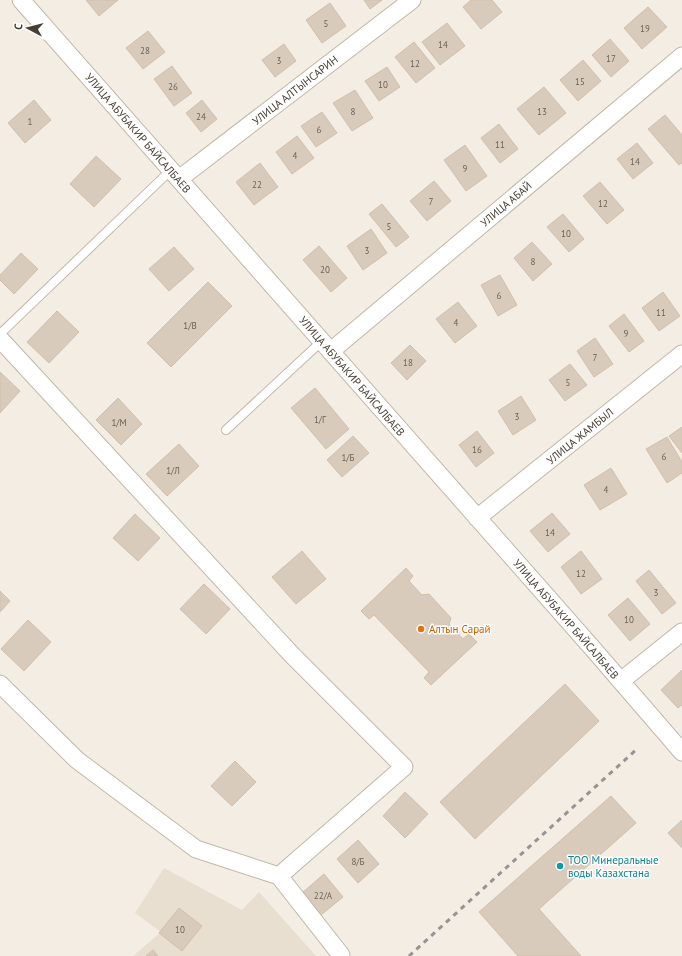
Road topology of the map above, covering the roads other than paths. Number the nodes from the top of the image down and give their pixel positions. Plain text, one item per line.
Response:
1 (21, 0) edge
2 (412, 0) edge
3 (682, 56) edge
4 (175, 175) junction
5 (0, 334) edge
6 (0, 339) edge
7 (326, 346) junction
8 (682, 354) edge
9 (226, 430) dead end
10 (477, 518) junction
11 (682, 632) edge
12 (621, 681) junction
13 (0, 684) edge
14 (682, 752) edge
15 (279, 876) junction
16 (341, 955) dead end

1 - 4 street, УЛИЦА АБУБАКИР БАЙСАЛБАЕВ
2 - 4 street, УЛИЦА АЛТЫНСАРИН
3 - 7 street, УЛИЦА АБАЙ
4 - 5 lane
4 - 7 street, УЛИЦА АБУБАКИР БАЙСАЛБАЕВ
6 - 15 street
7 - 9 lane
7 - 10 street, УЛИЦА АБУБАКИР БАЙСАЛБАЕВ
8 - 10 street, УЛИЦА ЖАМБЫЛ
10 - 12 street, УЛИЦА АБУБАКИР БАЙСАЛБАЕВ
11 - 12 street
12 - 14 street, УЛИЦА АБУБАКИР БАЙСАЛБАЕВ
13 - 15 street
15 - 16 street

